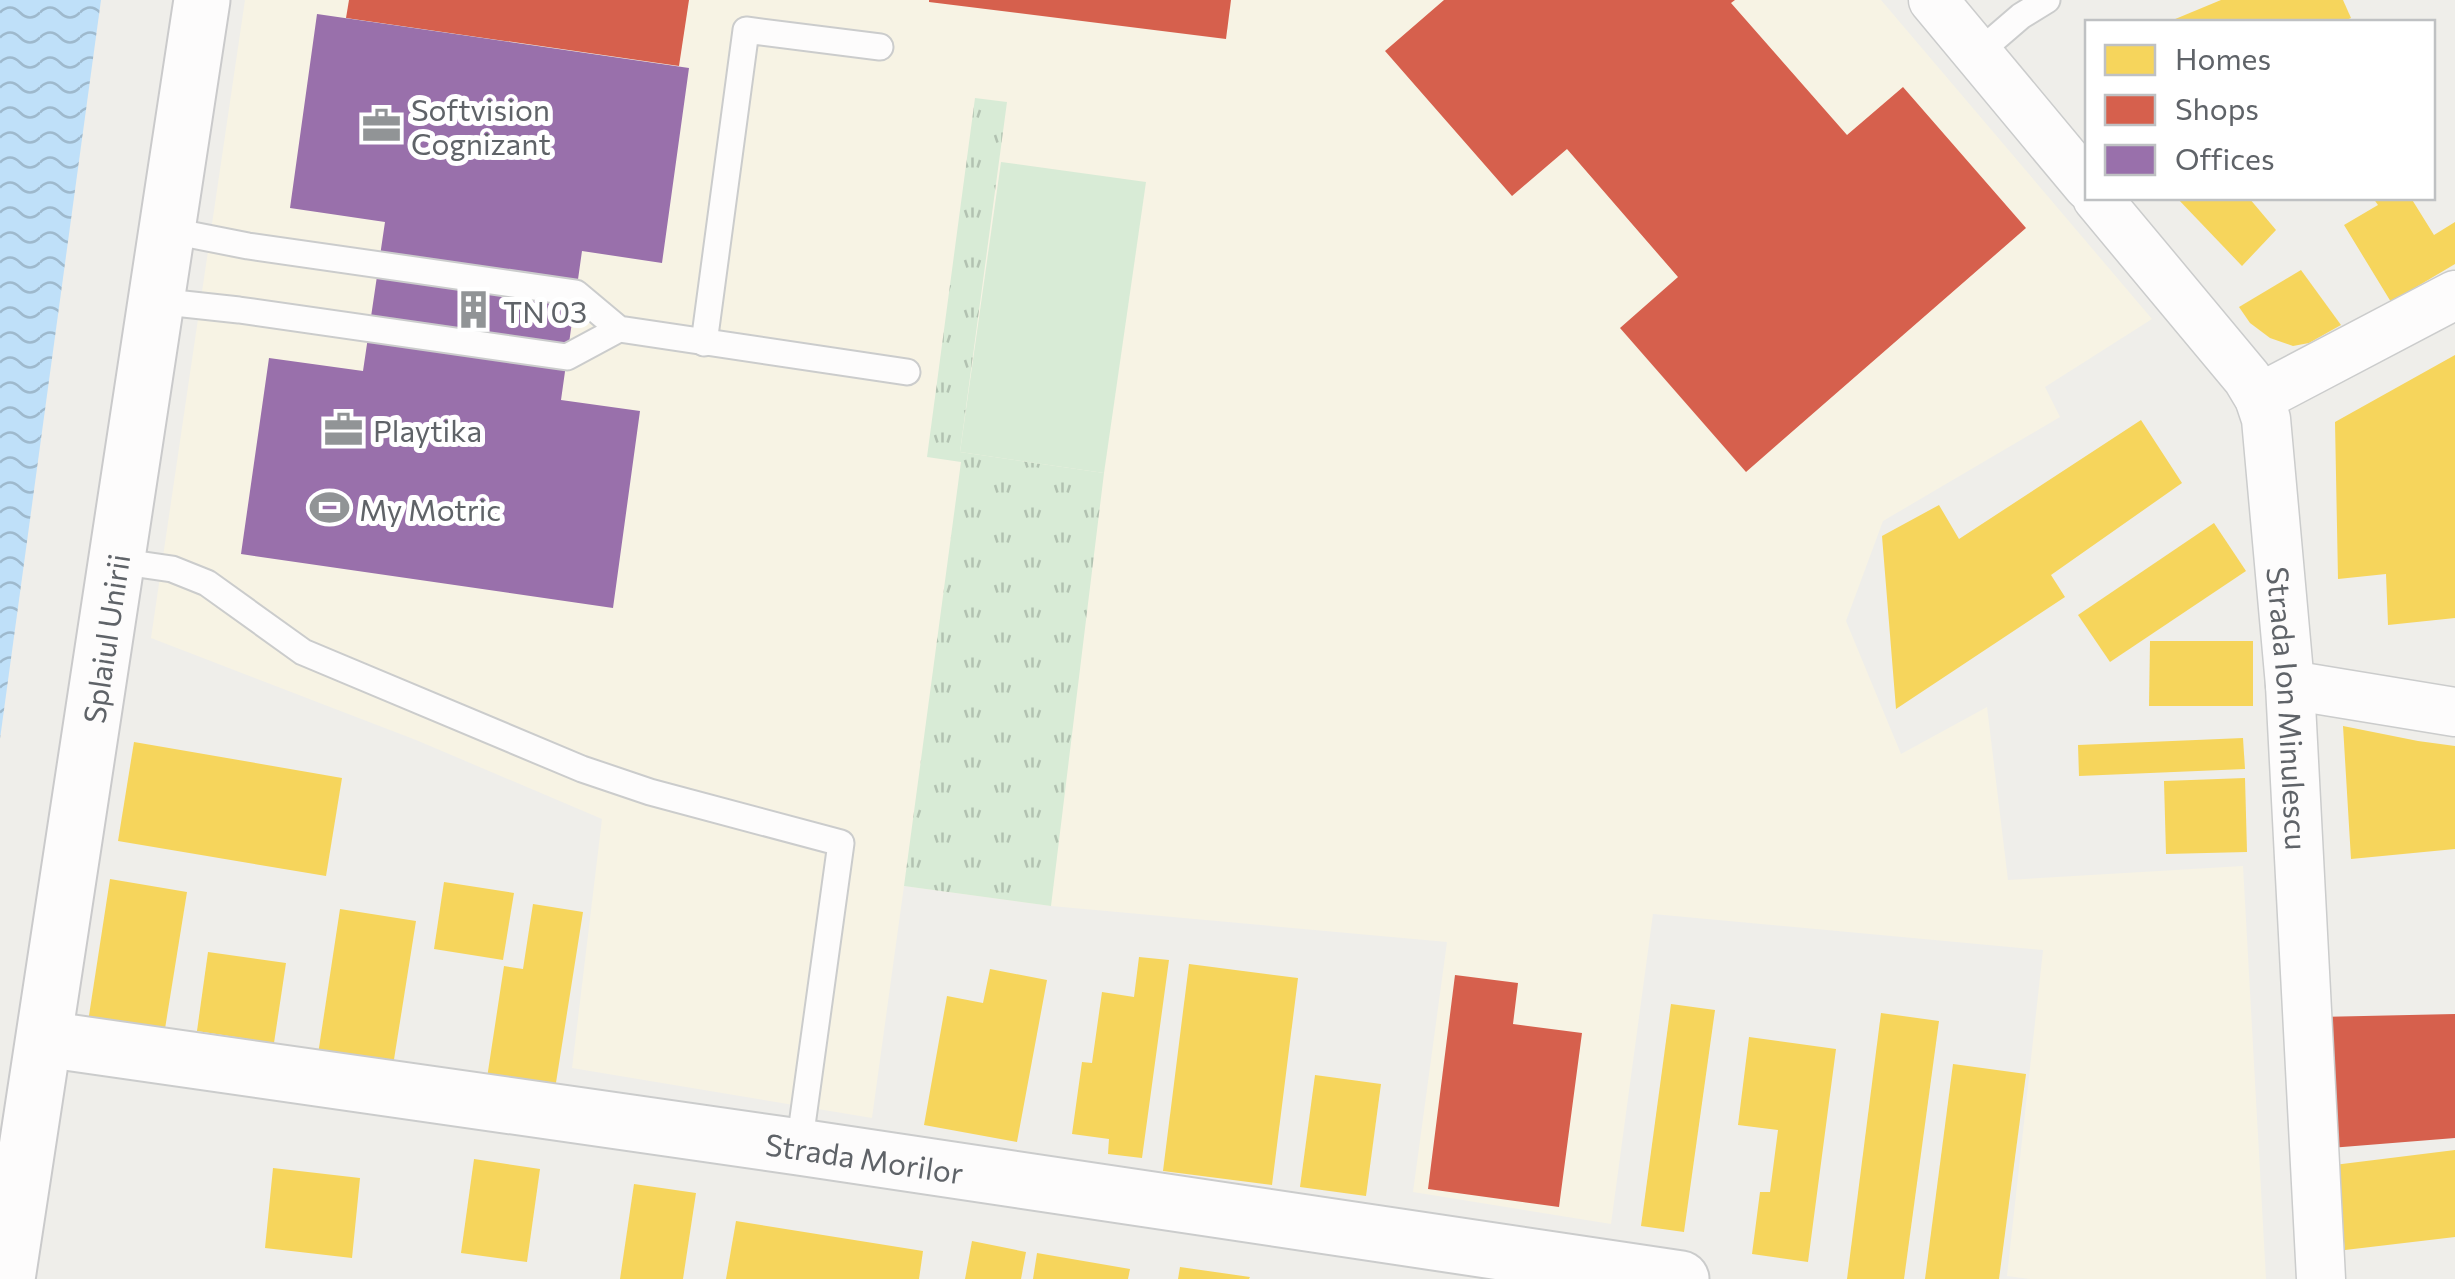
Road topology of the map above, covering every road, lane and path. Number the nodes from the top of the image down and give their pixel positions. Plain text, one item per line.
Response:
1 (202, 0) edge
2 (1933, 0) edge
3 (2047, 0) edge
4 (880, 47) dead end
5 (1978, 54) junction
6 (2085, 182) edge
7 (2100, 200) edge
8 (168, 230) junction
9 (2455, 295) edge
10 (156, 301) junction
11 (619, 329) junction
12 (704, 343) junction
13 (907, 372) dead end
14 (2259, 398) junction
15 (118, 561) junction
16 (2290, 685) junction
17 (2455, 712) edge
18 (45, 1039) junction
19 (799, 1147) junction
20 (7, 1279) edge
21 (1681, 1279) edge
22 (2320, 1279) edge

1 - 8 street, Splaiul Unirii
2 - 5 street
3 - 5 lane
4 - 12 lane
5 - 6 street
7 - 14 street, Strada Ion Minulescu
8 - 10 street, Splaiul Unirii
8 - 11 lane
9 - 14 street
10 - 11 lane
10 - 15 street, Splaiul Unirii
11 - 12 lane
12 - 13 lane
14 - 16 street, Strada Ion Minulescu
15 - 18 street, Splaiul Unirii
15 - 19 lane
16 - 17 street
16 - 22 street, Strada Ion Minulescu
18 - 19 street, Strada Morilor
18 - 20 street, Splaiul Unirii
19 - 21 street, Strada Morilor

